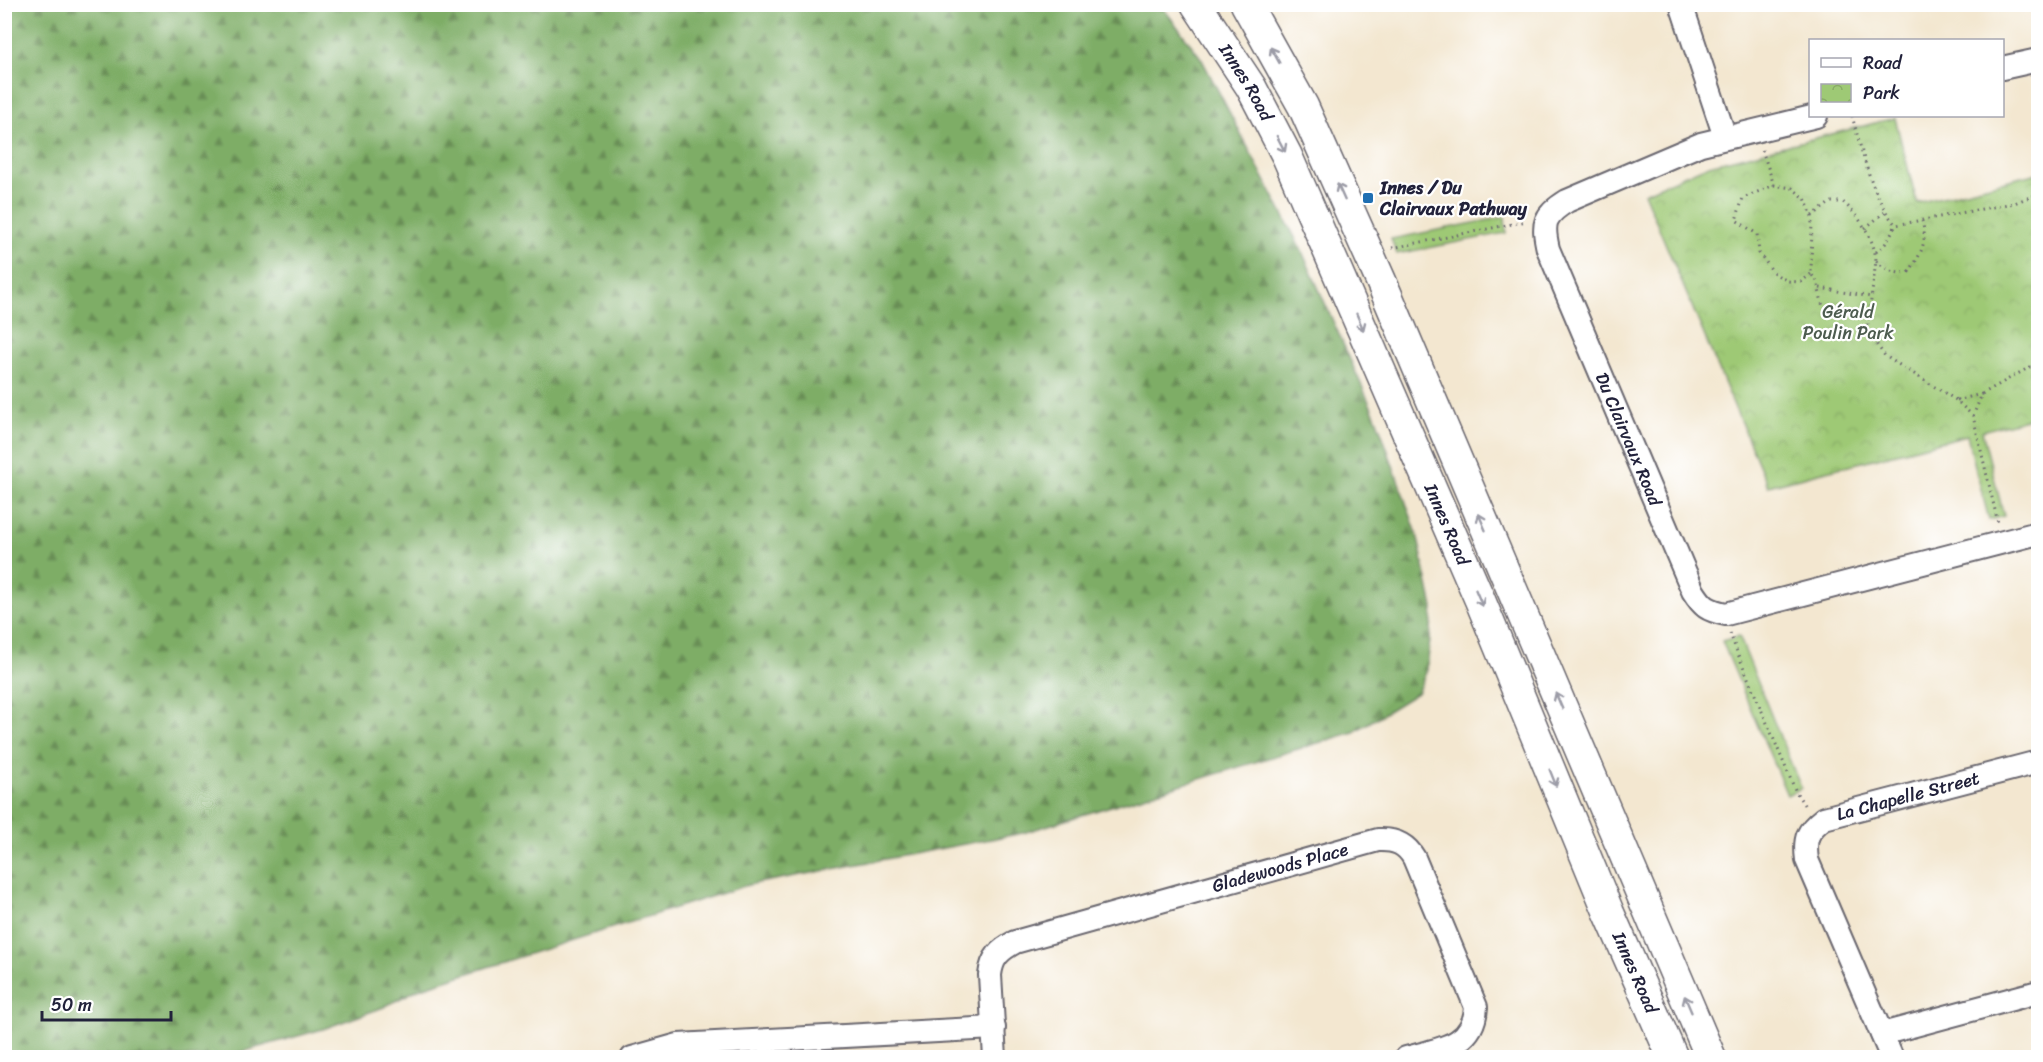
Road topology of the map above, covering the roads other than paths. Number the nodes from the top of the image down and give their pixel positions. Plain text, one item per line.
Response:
1 (1196, 4) edge
2 (1246, 4) edge
3 (1681, 4) edge
4 (2038, 60) edge
5 (2004, 68) edge
6 (1812, 117) edge
7 (1725, 137) junction
8 (2038, 533) edge
9 (2038, 762) edge
10 (2038, 992) edge
11 (994, 1028) junction
12 (1882, 1034) junction
13 (632, 1058) edge
14 (995, 1058) edge
15 (1406, 1058) edge
16 (1673, 1058) edge
17 (1711, 1058) edge
18 (1892, 1058) edge

1 -> 16 main road, Innes Road
17 -> 2 main road, Innes Road
3 - 7 street
4 - 5 street
6 - 7 street
7 - 8 street, Du Clairvaux Road
9 - 12 street, La Chapelle Street
10 - 12 street
11 - 13 street
11 - 14 street, Gladewoods Place
11 - 15 street, Gladewoods Place
12 - 18 street

